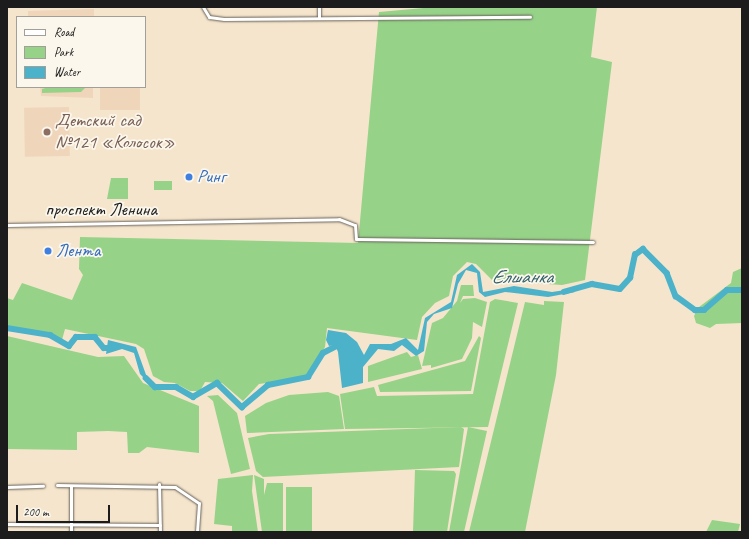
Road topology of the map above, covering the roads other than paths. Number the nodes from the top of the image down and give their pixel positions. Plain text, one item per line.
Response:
1 (203, 7) edge
2 (319, 7) edge
3 (319, 17) junction
4 (530, 17) dead end
5 (7, 225) edge
6 (593, 242) dead end
7 (159, 484) junction
8 (57, 485) dead end
9 (43, 486) dead end
10 (71, 486) junction
11 (7, 487) edge
12 (7, 524) edge
13 (71, 524) junction
14 (160, 525) junction
15 (72, 532) edge
16 (160, 532) edge
17 (197, 532) edge

1 - 3 street
2 - 3 street
3 - 4 street
5 - 6 street, проспект Ленина
7 - 10 street
7 - 14 street
7 - 17 street
8 - 10 street
9 - 11 street
10 - 13 street
12 - 13 street
13 - 14 street
13 - 15 street
14 - 16 street

